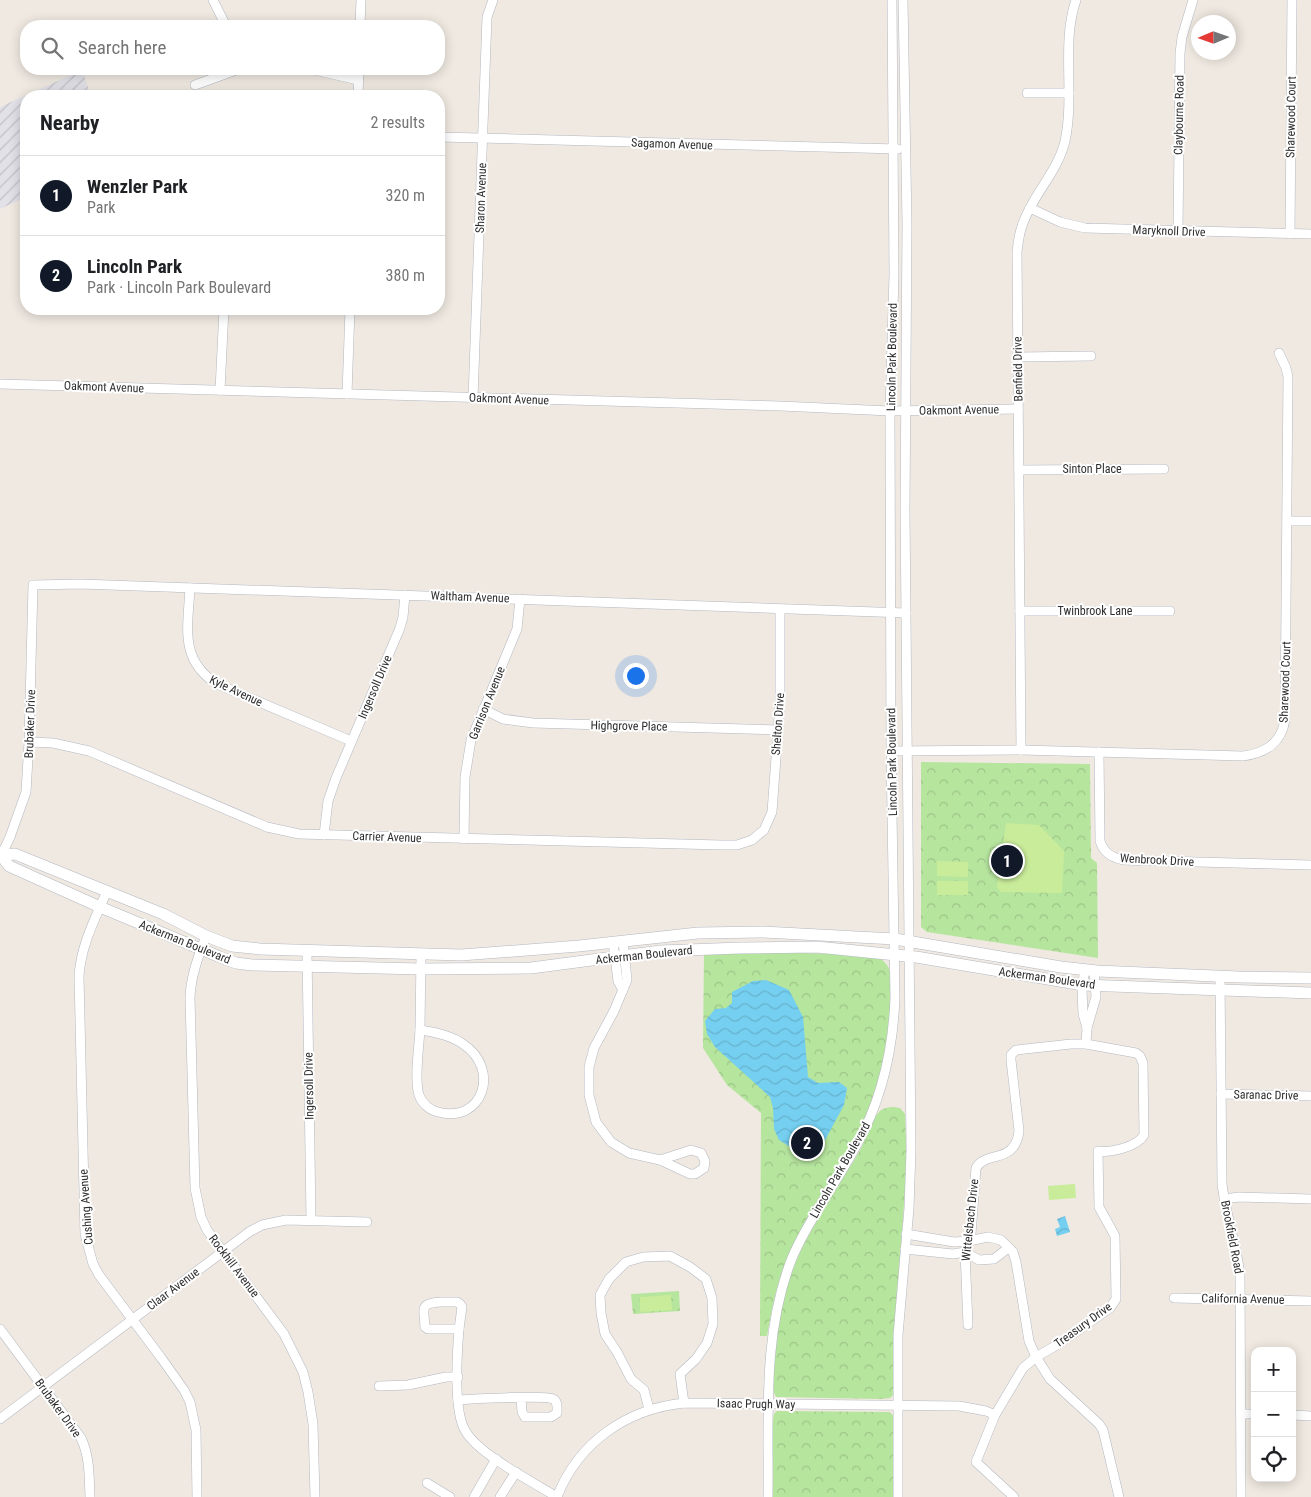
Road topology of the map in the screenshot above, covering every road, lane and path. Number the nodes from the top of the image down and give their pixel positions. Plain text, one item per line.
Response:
1 (212, 0) edge
2 (361, 0) edge
3 (493, 0) edge
4 (892, 0) edge
5 (903, 0) edge
6 (1076, 0) edge
7 (1193, 0) edge
8 (1292, 0) edge
9 (223, 20) edge
10 (360, 20) edge
11 (222, 75) edge
12 (336, 75) edge
13 (358, 75) edge
14 (358, 80) junction
15 (194, 85) dead end
16 (358, 90) edge
17 (1027, 93) dead end
18 (1069, 93) junction
19 (445, 137) edge
20 (483, 138) junction
21 (894, 149) junction
22 (905, 149) junction
23 (1030, 208) junction
24 (1178, 231) junction
25 (1290, 234) junction
26 (1311, 234) edge
27 (224, 315) edge
28 (350, 315) edge
29 (1279, 353) dead end
30 (1091, 356) dead end
31 (1018, 357) junction
32 (0, 384) edge
33 (220, 390) junction
34 (347, 394) junction
35 (473, 398) junction
36 (1018, 409) junction
37 (890, 411) junction
38 (905, 411) junction
39 (1164, 469) dead end
40 (1019, 470) junction
41 (1287, 520) junction
42 (1311, 521) edge
43 (33, 585) joint
44 (190, 588) junction
45 (405, 595) junction
46 (520, 599) junction
47 (780, 610) junction
48 (1020, 611) junction
49 (1170, 611) dead end
50 (906, 613) junction
51 (891, 614) junction
52 (483, 709) junction
53 (778, 730) junction
54 (30, 742) junction
55 (351, 742) junction
56 (1021, 750) junction
57 (891, 751) junction
58 (908, 751) junction
59 (1099, 752) junction
60 (324, 835) junction
61 (759, 835) joint
62 (464, 839) junction
63 (0, 856) edge
64 (1311, 865) edge
65 (107, 891) junction
66 (100, 907) junction
67 (206, 936) junction
68 (895, 939) junction
69 (909, 941) junction
70 (618, 942) junction
71 (201, 950) junction
72 (306, 951) junction
73 (421, 954) junction
74 (895, 954) junction
75 (909, 956) junction
76 (620, 957) junction
77 (306, 967) junction
78 (421, 969) junction
79 (1090, 970) junction
80 (1220, 976) junction
81 (1311, 978) edge
82 (1089, 985) junction
83 (1220, 990) junction
84 (1311, 993) edge
85 (1087, 1028) junction
86 (420, 1030) junction
87 (1086, 1044) junction
88 (1220, 1094) junction
89 (1311, 1096) edge
90 (660, 1160) dead end
91 (1224, 1199) junction
92 (1311, 1199) edge
93 (311, 1220) junction
94 (367, 1222) dead end
95 (906, 1234) junction
96 (969, 1241) junction
97 (1008, 1248) junction
98 (905, 1249) junction
99 (223, 1251) junction
100 (965, 1252) junction
101 (1174, 1298) dead end
102 (1240, 1299) junction
103 (1311, 1301) edge
104 (132, 1320) junction
105 (968, 1325) dead end
106 (0, 1329) edge
107 (459, 1329) junction
108 (1036, 1357) junction
109 (458, 1378) junction
110 (379, 1386) dead end
111 (43, 1387) junction
112 (521, 1398) dead end
113 (458, 1400) junction
114 (684, 1403) junction
115 (768, 1404) junction
116 (898, 1404) junction
117 (649, 1409) junction
118 (1240, 1414) junction
119 (1251, 1414) edge
120 (994, 1415) junction
121 (1296, 1415) edge
122 (1311, 1416) edge
123 (0, 1419) edge
124 (496, 1459) junction
125 (516, 1472) junction
126 (427, 1483) dead end
127 (90, 1497) edge
128 (197, 1497) edge
129 (315, 1497) edge
130 (450, 1497) edge
131 (474, 1497) edge
132 (500, 1497) edge
133 (557, 1497) edge
134 (768, 1497) edge
135 (898, 1497) edge
136 (1014, 1497) edge
137 (1119, 1497) edge
138 (1241, 1497) edge

1 - 9 street
2 - 10 street
3 - 20 street, Sharon Avenue
4 - 21 street, Lincoln Park Boulevard
5 - 22 street, Lincoln Park Boulevard
6 - 18 street, Benfield Drive
7 - 24 street, Claybourne Road
8 - 25 street, Sharewood Court
11 - 15 street
12 - 14 street
13 - 14 street
14 - 16 street
17 - 18 street
18 - 23 street, Benfield Drive
19 - 20 street, Sagamon Avenue
20 - 21 street, Sagamon Avenue
20 - 35 street, Sharon Avenue
21 - 22 street, Sagamon Avenue
21 - 37 street, Lincoln Park Boulevard
22 - 38 street, Lincoln Park Boulevard
23 - 24 street, Maryknoll Drive
23 - 31 street, Benfield Drive
24 - 25 street, Maryknoll Drive
25 - 26 street, Maryknoll Drive
27 - 33 street
28 - 34 street
29 - 41 street, Sharewood Court
30 - 31 street
31 - 36 street, Benfield Drive
32 - 33 street, Oakmont Avenue
33 - 34 street, Oakmont Avenue
34 - 35 street, Oakmont Avenue
35 - 37 street, Oakmont Avenue
36 - 38 street, Oakmont Avenue
36 - 40 street, Benfield Drive
37 - 38 street, Oakmont Avenue
37 - 51 street, Lincoln Park Boulevard
38 - 50 street, Lincoln Park Boulevard
39 - 40 street, Sinton Place
40 - 48 street, Benfield Drive
41 - 42 street
41 - 59 street, Sharewood Court
43 - 44 street, Waltham Avenue
43 - 54 street, Brubaker Drive
44 - 45 street, Waltham Avenue
44 - 55 street, Kyle Avenue
45 - 46 street, Waltham Avenue
45 - 55 street, Ingersoll Drive
46 - 47 street, Waltham Avenue
46 - 52 street, Garrison Avenue
47 - 51 street, Waltham Avenue
47 - 53 street, Shelton Drive
48 - 49 street, Twinbrook Lane
48 - 56 street, Benfield Drive
50 - 51 street, Waltham Avenue
50 - 58 street, Lincoln Park Boulevard
51 - 57 street, Lincoln Park Boulevard
52 - 53 street, Highgrove Place
52 - 62 street, Garrison Avenue
53 - 61 street, Shelton Drive
54 - 60 street, Carrier Avenue
54 - 63 street, Brubaker Drive
55 - 60 street, Ingersoll Drive
56 - 58 street, Sharewood Court
56 - 59 street, Sharewood Court
57 - 58 street, Sharewood Court
57 - 68 street, Lincoln Park Boulevard
58 - 69 street, Lincoln Park Boulevard
59 - 64 street, Wenbrook Drive
60 - 62 street, Carrier Avenue
61 - 62 street, Carrier Avenue
63 - 65 street, Ackerman Boulevard
63 - 66 street, Ackerman Boulevard
65 - 66 street, Cushing Avenue
65 - 67 street, Ackerman Boulevard
66 - 71 street, Ackerman Boulevard
66 - 104 street, Cushing Avenue
67 - 71 street, Rockhill Avenue
67 - 72 street, Ackerman Boulevard
68 - 69 street, Ackerman Boulevard
68 - 70 street, Ackerman Boulevard
68 - 74 street, Lincoln Park Boulevard
69 - 75 street, Lincoln Park Boulevard
69 - 79 street, Ackerman Boulevard
70 - 73 street, Ackerman Boulevard
70 - 76 street
71 - 77 street, Ackerman Boulevard
71 - 99 street, Rockhill Avenue
72 - 73 street, Ackerman Boulevard
72 - 77 street, Ingersoll Drive
73 - 78 street
74 - 75 street, Ackerman Boulevard
74 - 76 street, Ackerman Boulevard
74 - 115 street, Lincoln Park Boulevard
75 - 82 street, Ackerman Boulevard
75 - 95 street, Lincoln Park Boulevard
76 - 78 street, Ackerman Boulevard
76 - 90 street
77 - 78 street, Ackerman Boulevard
77 - 93 street, Ingersoll Drive
78 - 86 street
79 - 80 street, Ackerman Boulevard
79 - 82 street
80 - 81 street, Ackerman Boulevard
80 - 83 street, Brookfield Road
82 - 83 street, Ackerman Boulevard
82 - 85 street
82 - 85 street
83 - 84 street, Ackerman Boulevard
83 - 88 street, Brookfield Road
85 - 87 street
86 - 86 street
87 - 96 street, Wittelsbach Drive
87 - 108 street, Treasury Drive
88 - 89 street, Saranac Drive
88 - 91 street, Brookfield Road
91 - 92 street
91 - 102 street, Brookfield Road
93 - 94 street, Claar Avenue
93 - 99 street, Claar Avenue
95 - 96 street
95 - 98 street, Lincoln Park Boulevard
96 - 97 street
96 - 100 street, Wittelsbach Drive
97 - 100 street
97 - 108 street
98 - 100 street
98 - 116 street, Lincoln Park Boulevard
99 - 104 street, Claar Avenue
99 - 129 street, Rockhill Avenue
100 - 105 street, Wittelsbach Drive
101 - 102 street, California Avenue
102 - 103 street, California Avenue
102 - 118 street, Brookfield Road
104 - 111 street, Claar Avenue
104 - 128 street, Cushing Avenue
106 - 111 street, Brubaker Drive
107 - 107 street
107 - 109 street
108 - 120 street, Treasury Drive
108 - 137 street
109 - 110 street
109 - 113 street
111 - 123 street, Claar Avenue
111 - 127 street, Brubaker Drive
112 - 113 street
113 - 124 street
114 - 115 street, Isaac Prugh Way
114 - 117 street, Isaac Prugh Way
114 - 117 street
115 - 116 street, Isaac Prugh Way
115 - 134 street, Lincoln Park Boulevard
116 - 120 street, Isaac Prugh Way
116 - 135 street, Lincoln Park Boulevard
117 - 133 street, Isaac Prugh Way
118 - 119 street
118 - 138 street, Brookfield Road
120 - 136 street, Treasury Drive
121 - 122 street
124 - 125 street
124 - 131 street
125 - 132 street
125 - 133 street
126 - 130 street

